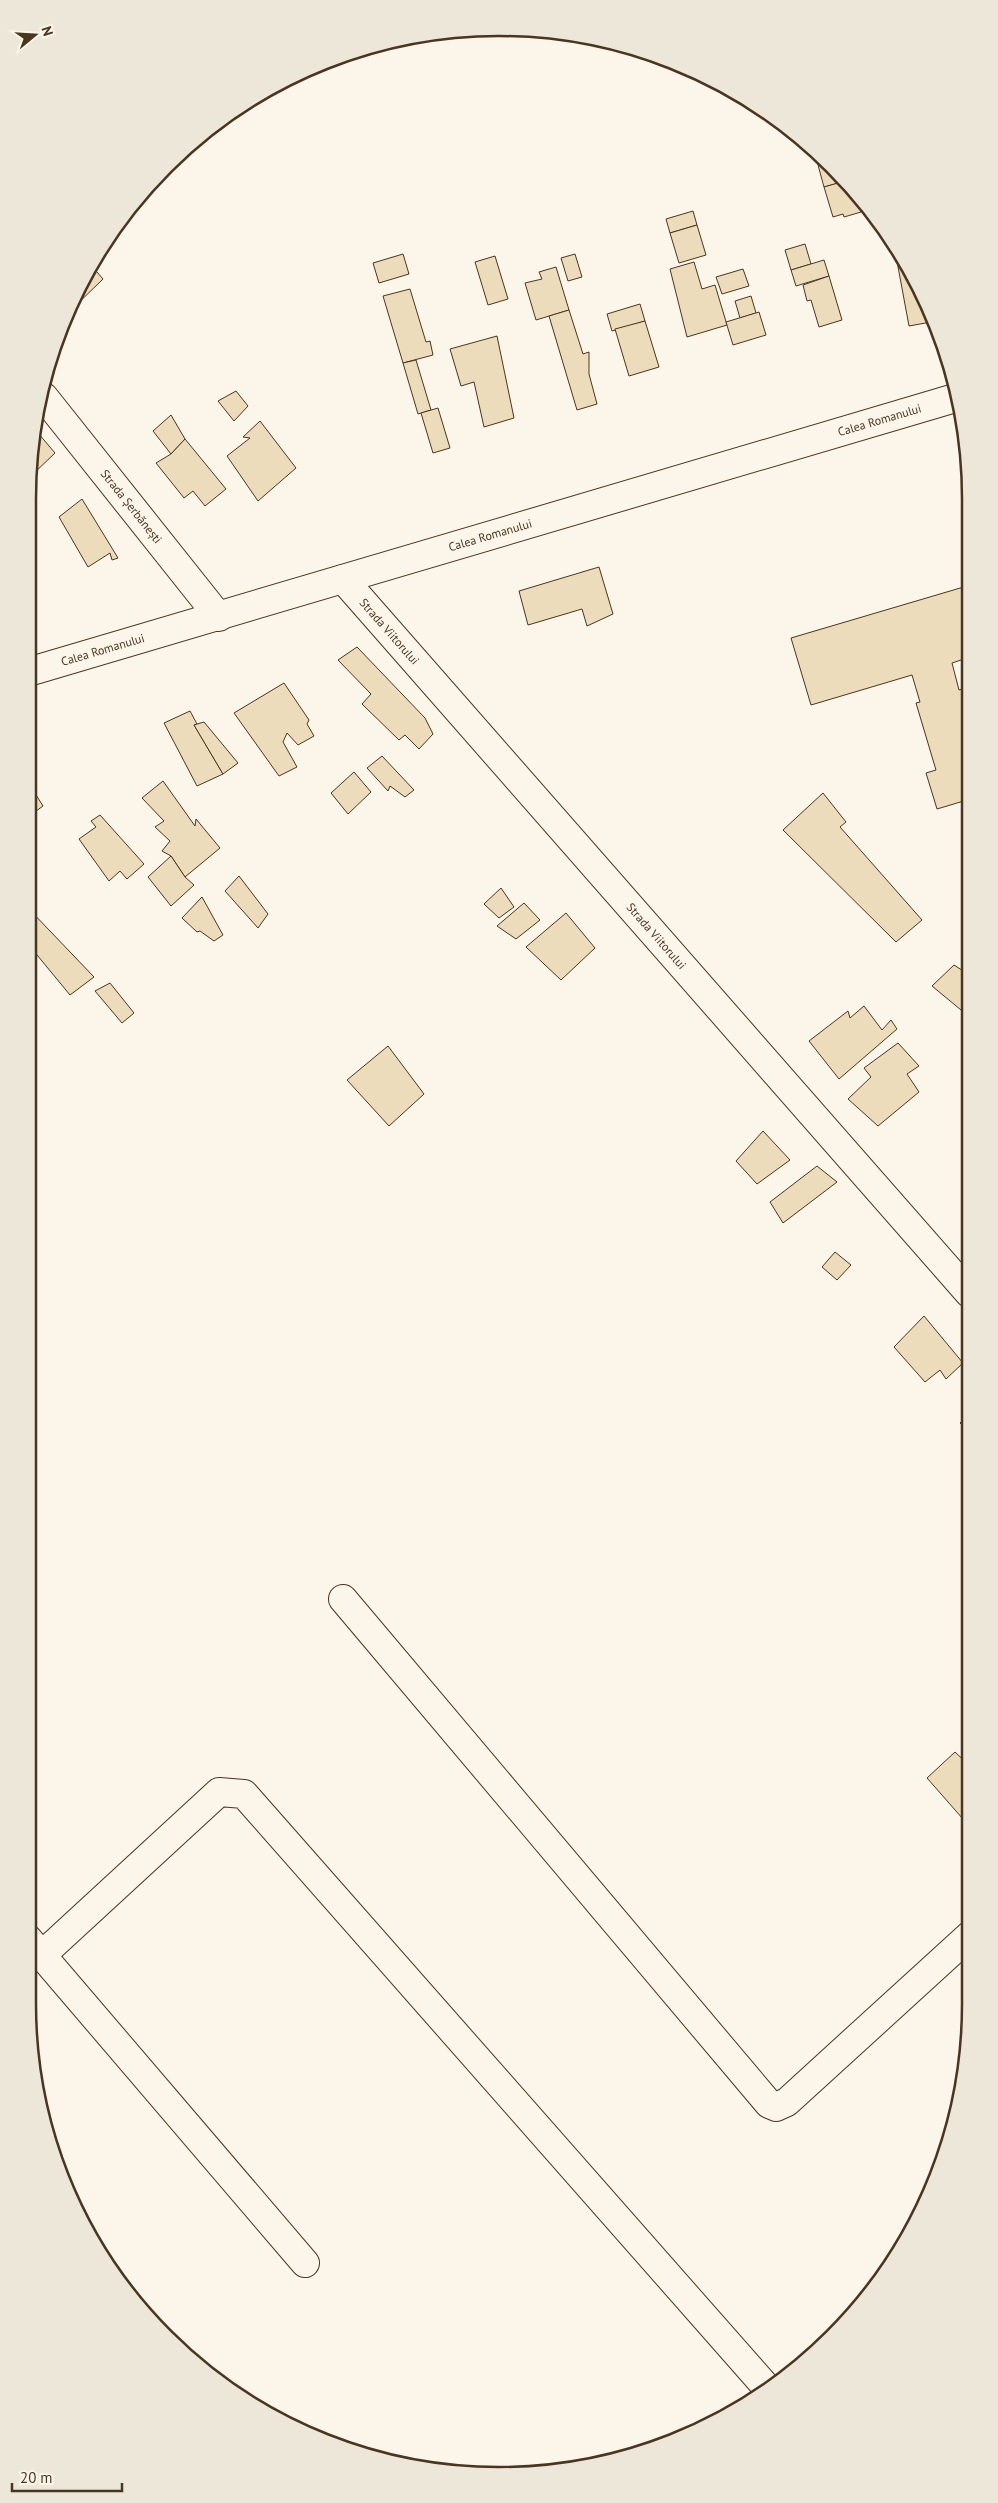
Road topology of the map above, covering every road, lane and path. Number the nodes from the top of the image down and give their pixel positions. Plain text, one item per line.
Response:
1 (951, 399) edge
2 (47, 401) edge
3 (343, 579) junction
4 (219, 617) junction
5 (36, 670) edge
6 (962, 1284) edge
7 (343, 1599) dead end
8 (962, 1942) edge
9 (36, 1946) edge
10 (36, 1948) edge
11 (305, 2263) dead end
12 (763, 2384) edge

1 - 3 street, Calea Romanului
2 - 4 street, Strada Șerbănești
3 - 4 street, Calea Romanului
3 - 6 street, Strada Viitorului
4 - 5 street, Calea Romanului
7 - 8 street
9 - 12 street
10 - 11 street

